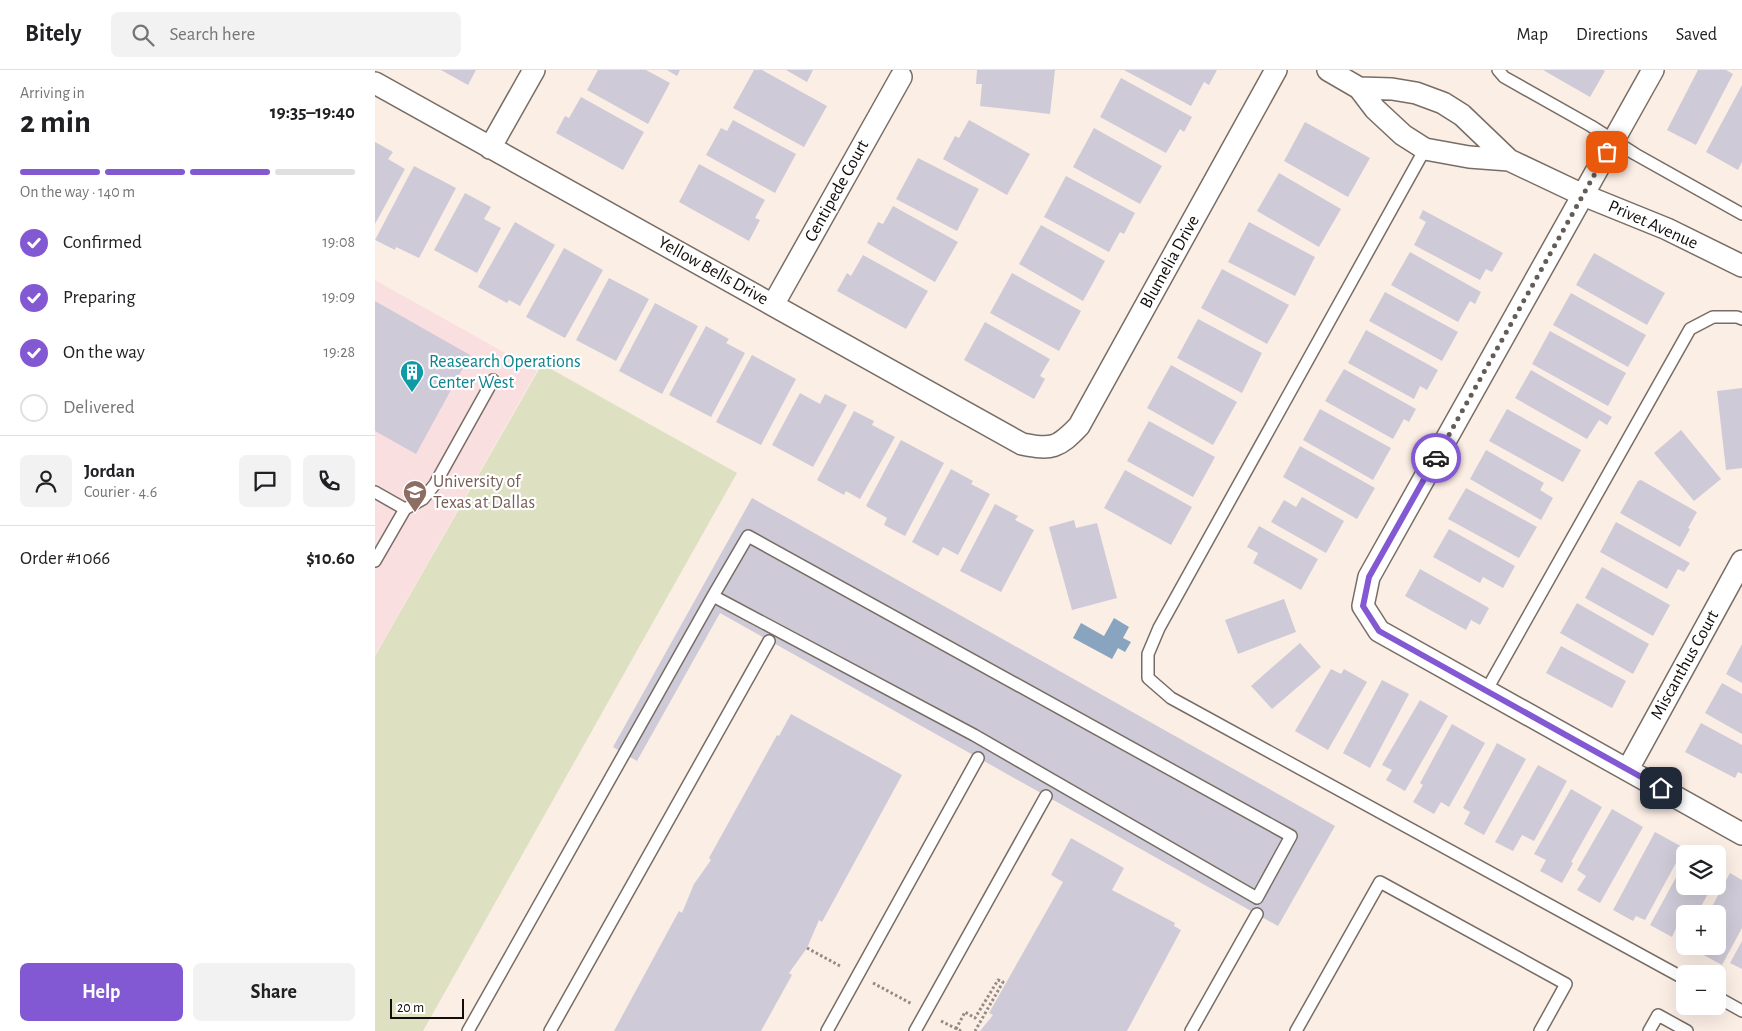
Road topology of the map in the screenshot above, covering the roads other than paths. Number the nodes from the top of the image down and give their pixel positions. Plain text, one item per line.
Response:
1 (534, 70) edge
2 (1276, 70) edge
3 (1328, 70) edge
4 (1498, 70) edge
5 (1653, 70) edge
6 (901, 77) dead end
7 (375, 83) edge
8 (1359, 88) junction
9 (1614, 140) junction
10 (490, 148) junction
11 (1425, 149) junction
12 (1509, 160) junction
13 (1583, 194) junction
14 (1742, 214) edge
15 (1742, 266) edge
16 (773, 305) junction
17 (1742, 319) edge
18 (493, 380) dead end
19 (1054, 447) joint
20 (375, 492) edge
21 (405, 508) junction
22 (375, 561) edge
23 (1742, 561) edge
24 (713, 596) junction
25 (769, 641) dead end
26 (1486, 691) junction
27 (978, 758) dead end
28 (1628, 769) junction
29 (1046, 796) dead end
30 (1742, 834) edge
31 (1257, 914) dead end
32 (1676, 974) edge
33 (1726, 1002) edge
34 (1742, 1010) edge
35 (468, 1031) edge
36 (550, 1031) edge
37 (827, 1031) edge
38 (915, 1031) edge
39 (1191, 1031) edge
40 (1297, 1031) edge
41 (1541, 1031) edge
42 (1649, 1031) edge
43 (1687, 1031) edge

1 - 10 street
2 - 19 street, Blumelia Drive
3 - 8 street, Privet Avenue
4 - 9 lane
5 - 9 street
6 - 16 street, Centipede Court
7 - 10 street, Yellow Bells Drive
8 - 11 street, Privet Avenue
8 - 12 street, Privet Avenue
9 - 13 street
9 - 14 lane
10 - 16 street, Yellow Bells Drive
11 - 12 street, Privet Avenue
11 - 32 lane
12 - 13 street, Privet Avenue
13 - 15 street, Privet Avenue
13 - 26 street
16 - 19 street, Yellow Bells Drive
17 - 26 lane
18 - 21 lane
20 - 21 lane
21 - 22 lane
23 - 28 street, Miscanthus Court
24 - 24 lane
24 - 35 lane
25 - 36 lane
26 - 28 street
27 - 37 lane
28 - 30 street
29 - 38 lane
31 - 39 lane
33 - 34 lane
40 - 41 lane
42 - 43 lane

